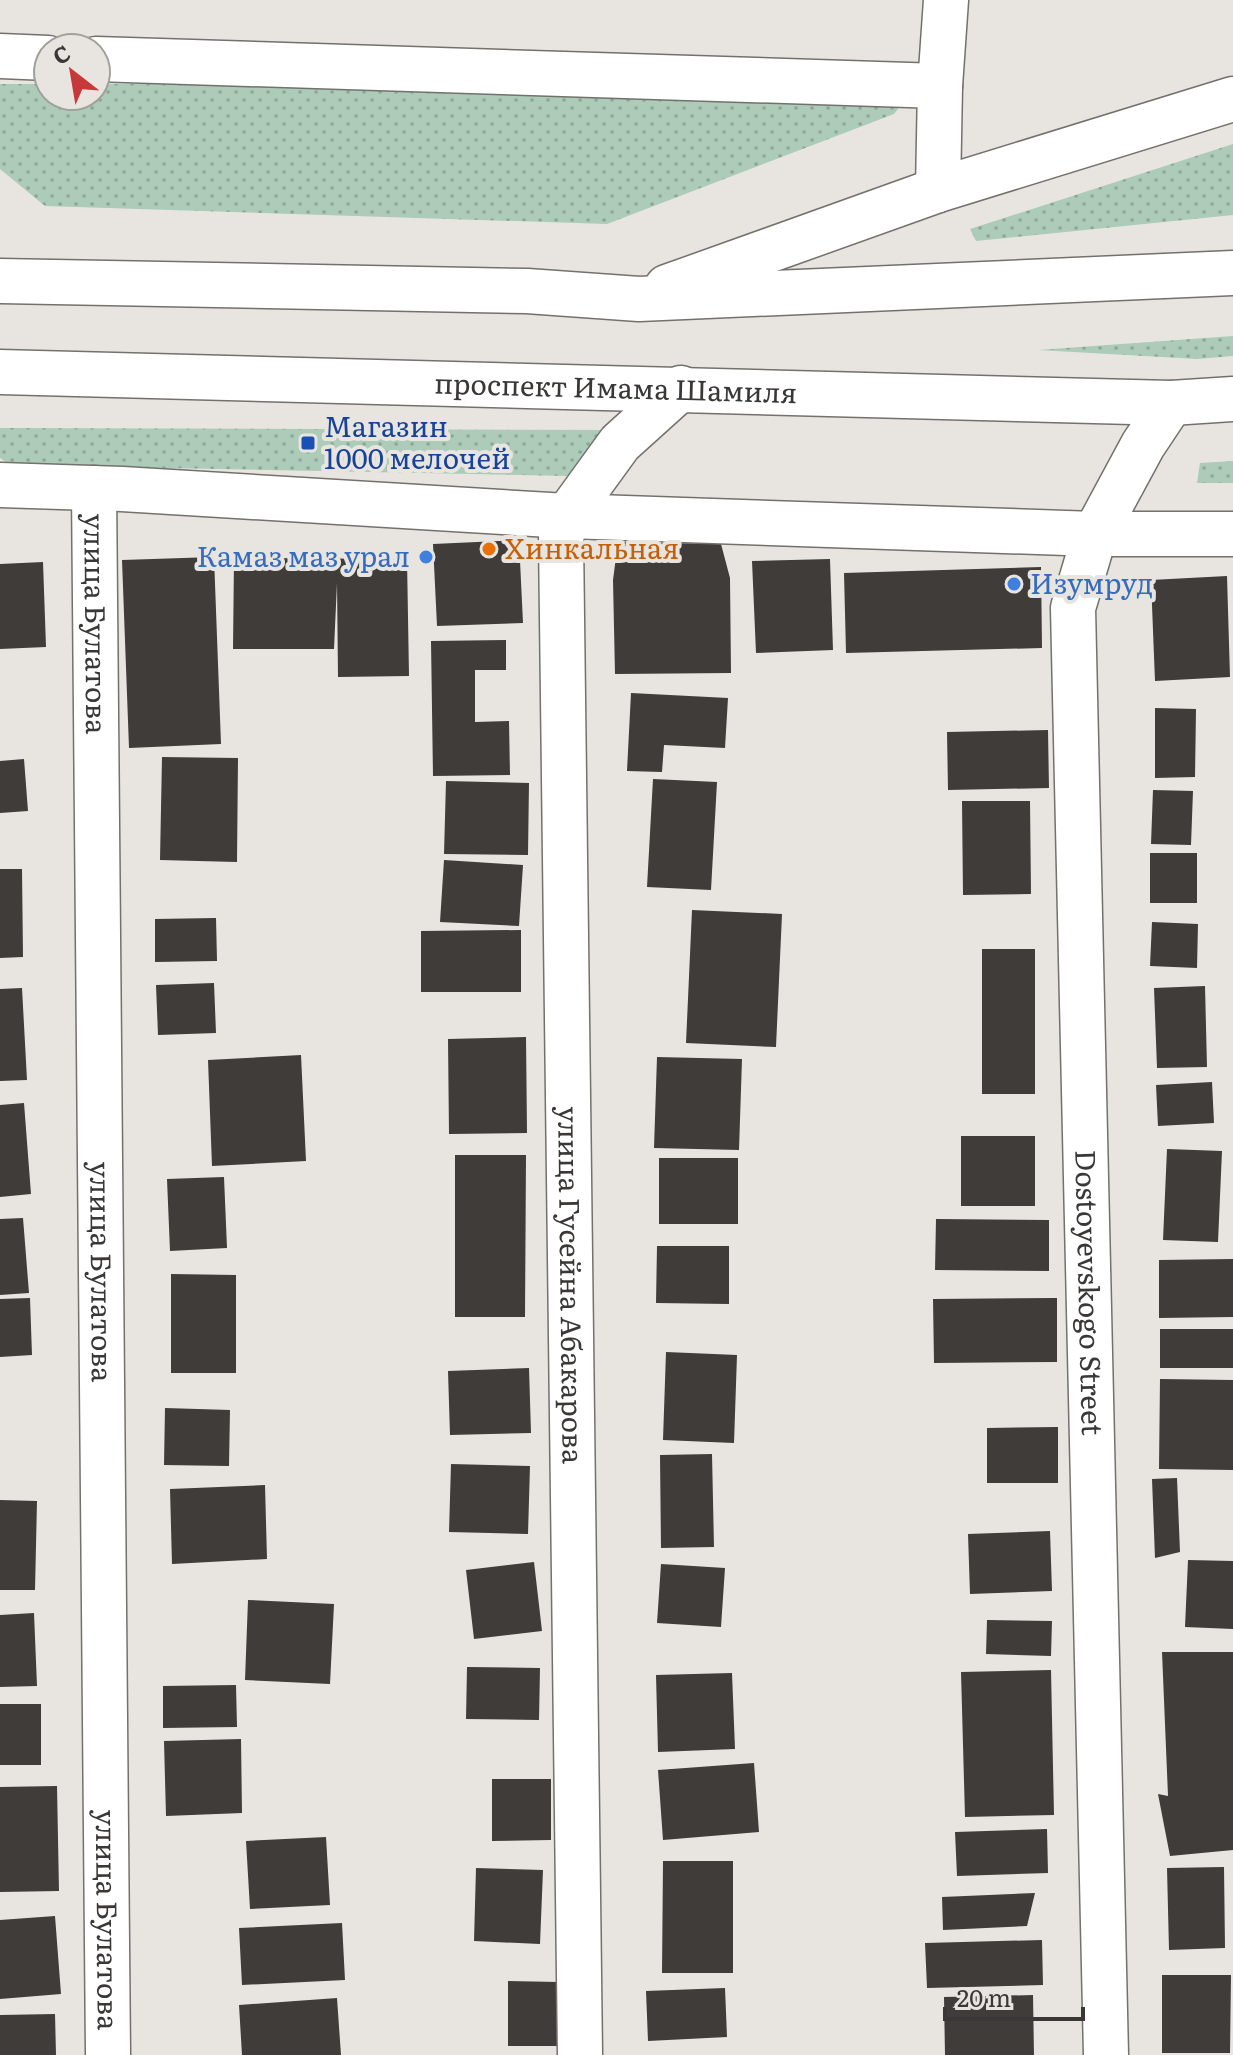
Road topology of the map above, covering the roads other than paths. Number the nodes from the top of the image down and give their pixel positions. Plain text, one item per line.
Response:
1 (946, 0) edge
2 (0, 56) edge
3 (32, 57) edge
4 (112, 60) edge
5 (940, 86) junction
6 (1233, 99) edge
7 (938, 190) junction
8 (883, 209) junction
9 (0, 255) edge
10 (1233, 273) edge
11 (20, 281) edge
12 (876, 290) junction
13 (639, 299) junction
14 (0, 372) edge
15 (681, 388) junction
16 (1233, 399) edge
17 (1171, 403) junction
18 (6, 482) edge
19 (94, 488) junction
20 (567, 516) junction
21 (1095, 534) junction
22 (1233, 534) edge
23 (108, 2055) edge
24 (580, 2055) edge
25 (1106, 2055) edge

1 - 5 main road
2 - 3 main road
4 - 5 main road
5 - 7 main road
6 - 7 main road
7 - 8 main road
8 - 12 main road
8 - 13 main road
9 - 11 main road
10 - 12 main road
11 - 13 main road
12 - 13 main road
14 - 15 main road, проспект Имама Шамиля
15 - 17 main road, проспект Имама Шамиля
15 - 20 main road
16 - 17 main road, проспект Имама Шамиля
17 - 21 main road, Dostoyevskogo Street
18 - 19 main road
19 - 20 main road
19 - 23 main road, улица Булатова
20 - 21 main road
20 - 24 main road, улица Гусейна Абакарова
21 - 22 main road
21 - 25 main road, Dostoyevskogo Street

